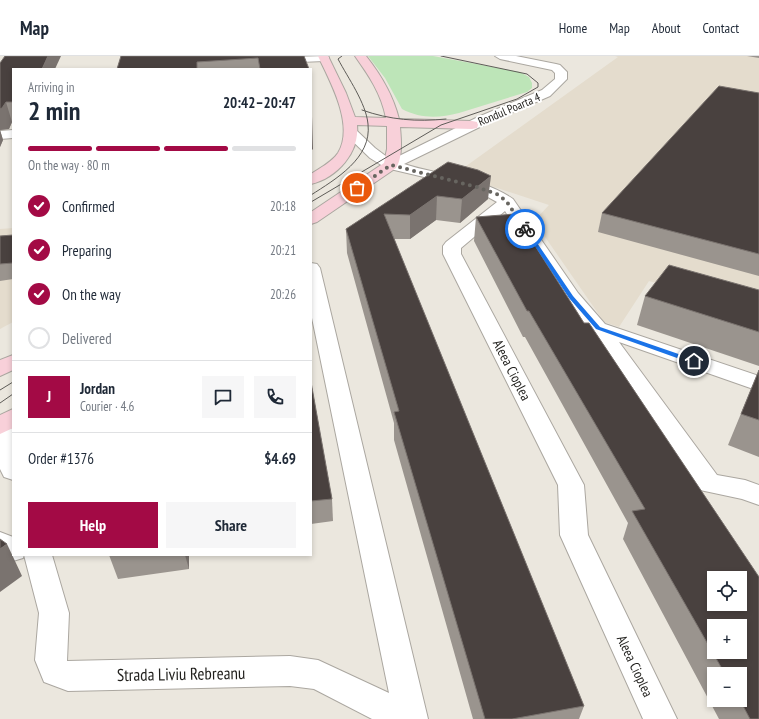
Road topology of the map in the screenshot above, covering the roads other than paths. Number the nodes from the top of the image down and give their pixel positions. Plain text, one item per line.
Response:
1 (238, 56) edge
2 (360, 56) edge
3 (500, 56) edge
4 (326, 57) edge
5 (394, 124) junction
6 (472, 125) junction
7 (350, 127) junction
8 (12, 134) edge
9 (0, 135) edge
10 (391, 165) junction
11 (312, 179) edge
12 (507, 202) junction
13 (312, 217) edge
14 (312, 273) edge
15 (598, 328) junction
16 (12, 362) edge
17 (0, 369) edge
18 (759, 384) edge
19 (12, 418) edge
20 (0, 427) edge
21 (12, 468) edge
22 (759, 495) edge
23 (0, 543) edge
24 (12, 549) edge
25 (34, 559) edge
26 (406, 719) edge
27 (411, 719) edge
28 (660, 719) edge

1 - 4 street
2 - 5 main road
3 - 6 street, Rondul Poarta 4
4 - 7 main road
5 - 6 main road
5 - 7 main road
5 - 10 main road
6 - 10 street, Rondul Poarta 4
7 - 10 street
7 - 11 main road
8 - 9 street
10 - 12 street
10 - 13 main road
12 - 15 street
12 - 28 street, Aleea Cioplea
14 - 27 street
15 - 18 street
15 - 22 street
16 - 17 main road
19 - 20 main road
20 - 21 street
23 - 24 street
25 - 26 street, Strada Liviu Rebreanu

